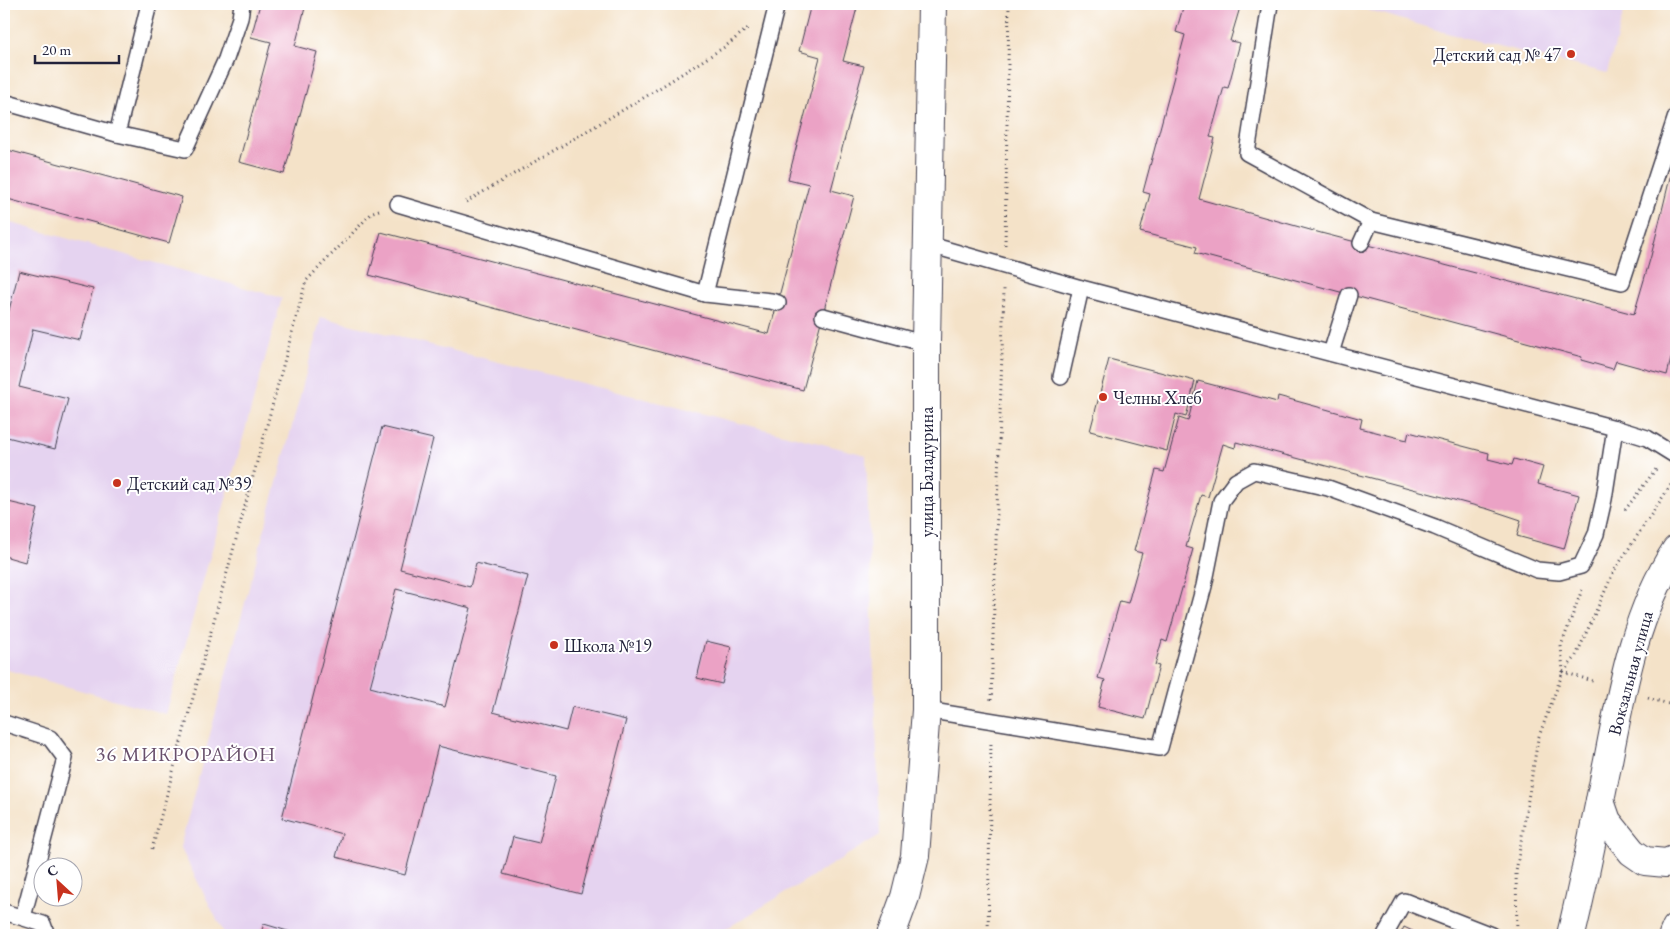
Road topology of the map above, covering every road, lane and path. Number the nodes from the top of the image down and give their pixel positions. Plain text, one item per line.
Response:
1 (149, 4) edge
2 (242, 4) edge
3 (932, 4) edge
4 (1008, 4) edge
5 (1270, 4) edge
6 (777, 5) edge
7 (4, 102) edge
8 (1676, 116) edge
9 (117, 134) junction
10 (398, 204) joint
11 (461, 204) dead end
12 (1371, 221) junction
13 (1361, 243) dead end
14 (927, 244) junction
15 (1004, 266) junction
16 (1081, 288) junction
17 (705, 294) junction
18 (1349, 295) dead end
19 (778, 303) dead end
20 (822, 316) dead end
21 (926, 344) junction
22 (1331, 353) junction
23 (1061, 377) dead end
24 (1615, 428) junction
25 (1676, 456) edge
26 (1676, 476) edge
27 (1676, 550) edge
28 (1563, 672) junction
29 (1602, 684) dead end
30 (1642, 696) dead end
31 (1676, 706) edge
32 (926, 710) junction
33 (991, 720) junction
34 (4, 723) edge
35 (1600, 801) junction
36 (152, 849) dead end
37 (1676, 859) edge
38 (4, 912) edge
39 (23, 917) junction
40 (1676, 928) edge
41 (47, 935) edge
42 (891, 935) edge
43 (988, 935) edge
44 (1386, 935) edge
45 (1491, 935) edge
46 (1496, 935) edge
47 (1517, 935) edge
48 (1571, 935) edge
49 (1673, 935) edge

1 - 9 lane
2 - 9 lane
3 - 14 street, улица Баладурина
4 - 15 path
5 - 12 lane
6 - 11 path
6 - 17 lane
7 - 9 lane
8 - 12 lane
10 - 17 lane
10 - 36 path
12 - 13 lane
14 - 15 lane
14 - 21 street, улица Баладурина
15 - 16 lane
15 - 33 path
16 - 22 lane
16 - 23 lane
17 - 19 lane
18 - 22 lane
20 - 21 lane
21 - 32 street, улица Баладурина
22 - 24 lane
24 - 25 lane
24 - 33 lane
26 - 28 path
27 - 35 street, Вокзальная улица
28 - 29 path
28 - 47 path
30 - 31 path
32 - 33 lane
32 - 42 street, улица Баладурина
33 - 43 path
34 - 39 lane
35 - 37 street
35 - 48 street, Вокзальная улица
38 - 39 lane
39 - 41 lane
40 - 49 street
44 - 45 lane
45 - 46 lane

